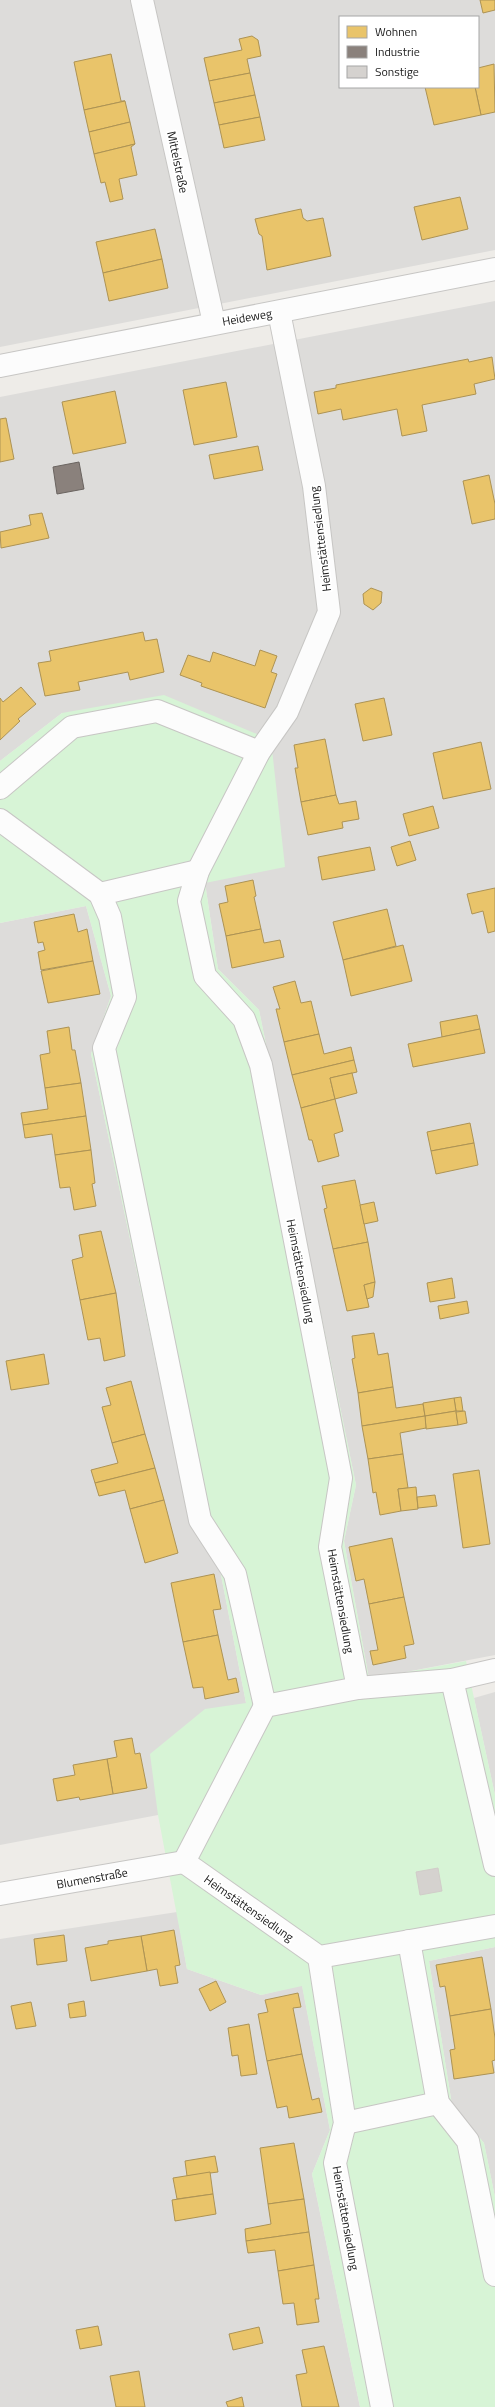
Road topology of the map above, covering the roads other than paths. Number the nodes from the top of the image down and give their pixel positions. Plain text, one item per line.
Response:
1 (142, 0) edge
2 (495, 269) edge
3 (279, 312) junction
4 (214, 323) junction
5 (0, 366) edge
6 (259, 752) junction
7 (0, 788) edge
8 (0, 820) edge
9 (198, 871) junction
10 (100, 894) junction
11 (495, 1670) edge
12 (452, 1680) junction
13 (358, 1688) junction
14 (265, 1706) junction
15 (184, 1862) junction
16 (495, 1865) edge
17 (0, 1894) edge
18 (495, 1926) edge
19 (409, 1941) junction
20 (319, 1957) junction
21 (438, 2103) junction
22 (345, 2123) junction
23 (495, 2275) edge
24 (382, 2407) edge

1 - 4 street, Mittelstraße
2 - 3 street, Heideweg
3 - 4 street, Heideweg
3 - 6 street, Heimstättensiedlung
4 - 5 street, Heideweg
6 - 7 street
6 - 9 street, Heimstättensiedlung
8 - 10 street
9 - 10 street
9 - 13 street, Heimstättensiedlung
10 - 14 street
11 - 12 street
12 - 13 street
12 - 16 street
13 - 14 street
14 - 15 street
15 - 17 street, Blumenstraße
15 - 20 street, Heimstättensiedlung
18 - 19 street
19 - 20 street
19 - 21 street
20 - 22 street, Heimstättensiedlung
21 - 22 street
21 - 23 street
22 - 24 street, Heimstättensiedlung

